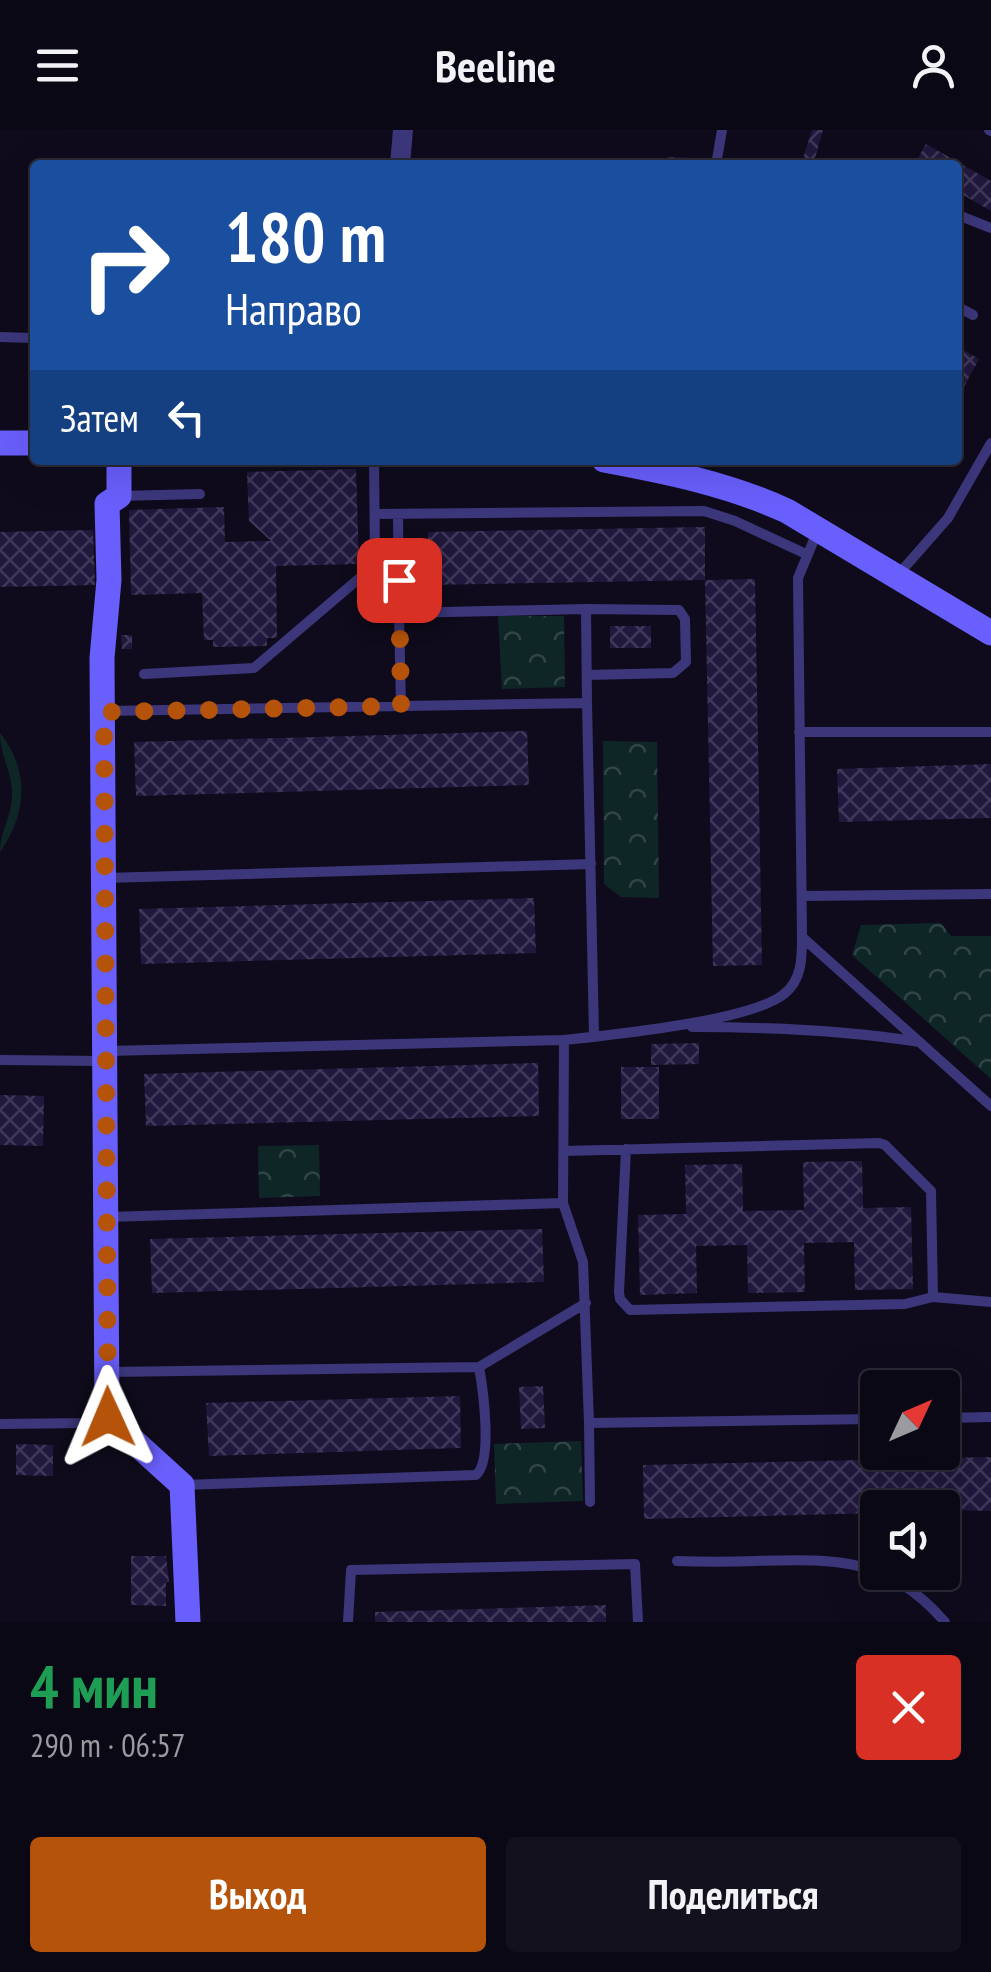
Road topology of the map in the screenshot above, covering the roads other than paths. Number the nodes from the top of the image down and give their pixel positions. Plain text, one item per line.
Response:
1 (404, 130) edge
2 (722, 130) edge
3 (401, 160) edge
4 (717, 160) edge
5 (962, 217) edge
6 (991, 228) edge
7 (962, 309) edge
8 (973, 316) dead end
9 (0, 337) edge
10 (30, 338) edge
11 (0, 443) edge
12 (30, 443) edge
13 (991, 443) edge
14 (119, 465) edge
15 (374, 465) edge
16 (628, 465) edge
17 (200, 494) dead end
18 (119, 496) junction
19 (375, 514) junction
20 (398, 514) junction
21 (818, 530) junction
22 (806, 554) junction
23 (896, 577) junction
24 (586, 609) junction
25 (400, 613) junction
26 (991, 633) edge
27 (144, 674) dead end
28 (587, 675) junction
29 (588, 704) junction
30 (401, 706) junction
31 (104, 712) junction
32 (798, 732) junction
33 (991, 732) edge
34 (592, 864) junction
35 (105, 878) junction
36 (991, 894) edge
37 (802, 896) junction
38 (802, 937) junction
39 (658, 1027) junction
40 (594, 1037) junction
41 (564, 1040) junction
42 (920, 1042) junction
43 (107, 1056) junction
44 (0, 1060) edge
45 (991, 1106) edge
46 (626, 1149) junction
47 (564, 1151) junction
48 (564, 1203) junction
49 (107, 1218) junction
50 (933, 1297) junction
51 (991, 1302) edge
52 (586, 1303) junction
53 (479, 1367) junction
54 (107, 1372) junction
55 (108, 1417) junction
56 (991, 1417) edge
57 (960, 1418) edge
58 (860, 1419) edge
59 (3, 1423) edge
60 (589, 1423) junction
61 (182, 1485) junction
62 (590, 1502) dead end
63 (677, 1562) dead end
64 (188, 1622) edge
65 (348, 1622) edge
66 (638, 1622) edge
67 (945, 1622) edge

1 - 3 street
2 - 4 lane
5 - 6 lane
7 - 8 lane
9 - 10 lane
11 - 12 street
13 - 23 lane
14 - 18 street
15 - 19 lane
16 - 21 street
17 - 18 lane
18 - 31 street
19 - 20 lane
19 - 27 lane
20 - 22 lane
20 - 25 lane
21 - 22 lane
21 - 23 street
22 - 32 lane
23 - 26 street
24 - 25 lane
24 - 28 lane
24 - 28 lane
25 - 30 lane
28 - 29 lane
29 - 30 lane
29 - 34 lane
30 - 31 lane
31 - 35 street
32 - 33 lane
32 - 37 lane
34 - 35 lane
34 - 40 lane
35 - 43 street
36 - 37 lane
37 - 38 lane
38 - 39 lane
38 - 42 lane
39 - 40 lane
39 - 42 lane
40 - 41 lane
41 - 43 lane
41 - 47 lane
42 - 45 lane
43 - 44 lane
43 - 49 street
46 - 47 lane
46 - 50 lane
46 - 50 lane
47 - 48 lane
48 - 49 lane
48 - 52 lane
49 - 54 street
50 - 51 lane
52 - 53 lane
52 - 60 lane
53 - 54 lane
53 - 61 lane
54 - 55 street
55 - 59 lane
55 - 61 street
56 - 57 lane
58 - 60 lane
60 - 62 lane
61 - 64 street
63 - 67 lane
65 - 66 lane

